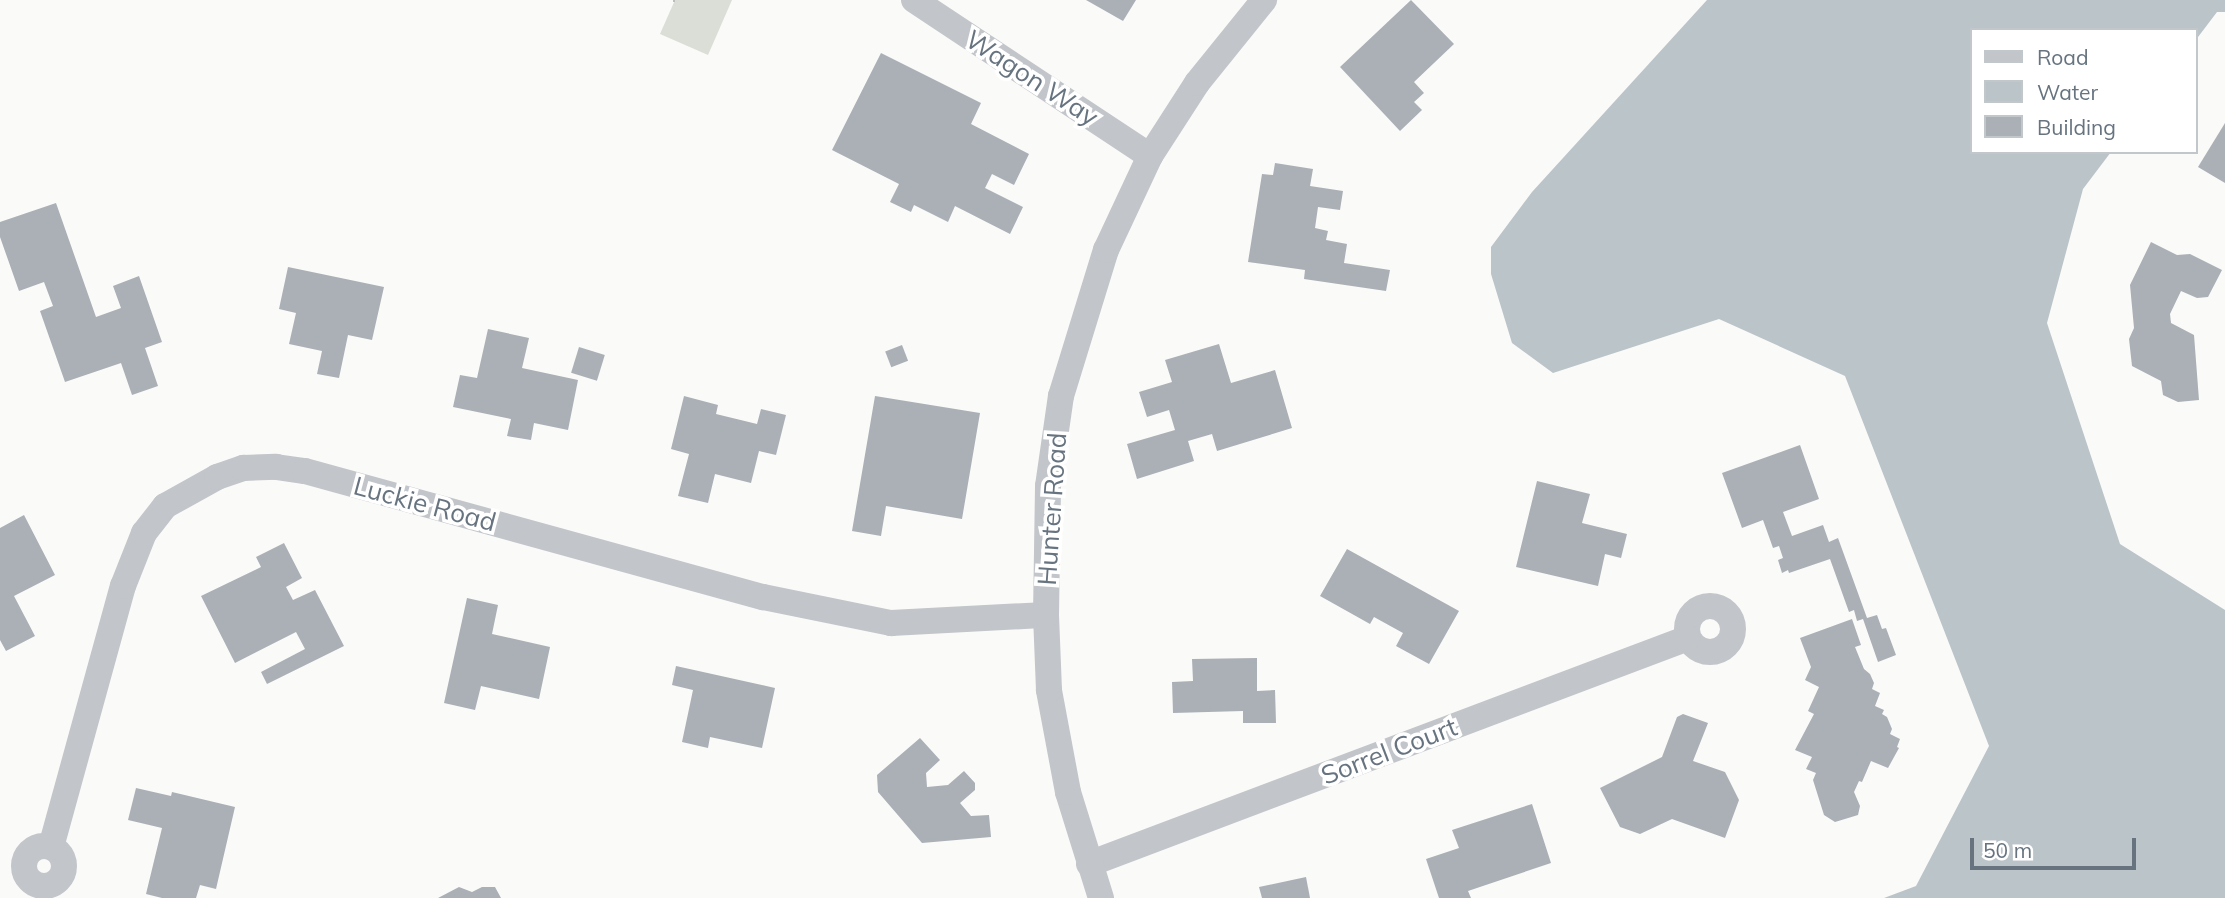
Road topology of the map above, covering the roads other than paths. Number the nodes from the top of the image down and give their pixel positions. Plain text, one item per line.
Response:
1 (914, 0) edge
2 (1264, 0) edge
3 (1150, 156) junction
4 (1046, 615) junction
5 (1688, 638) dead end
6 (51, 847) dead end
7 (1089, 864) junction
8 (1101, 898) edge

1 - 3 street, Wagon Way
2 - 3 street, Hunter Road
3 - 4 street, Hunter Road
4 - 6 street, Luckie Road
4 - 7 street, Hunter Road
5 - 7 street, Sorrel Court
7 - 8 street, Hunter Road

